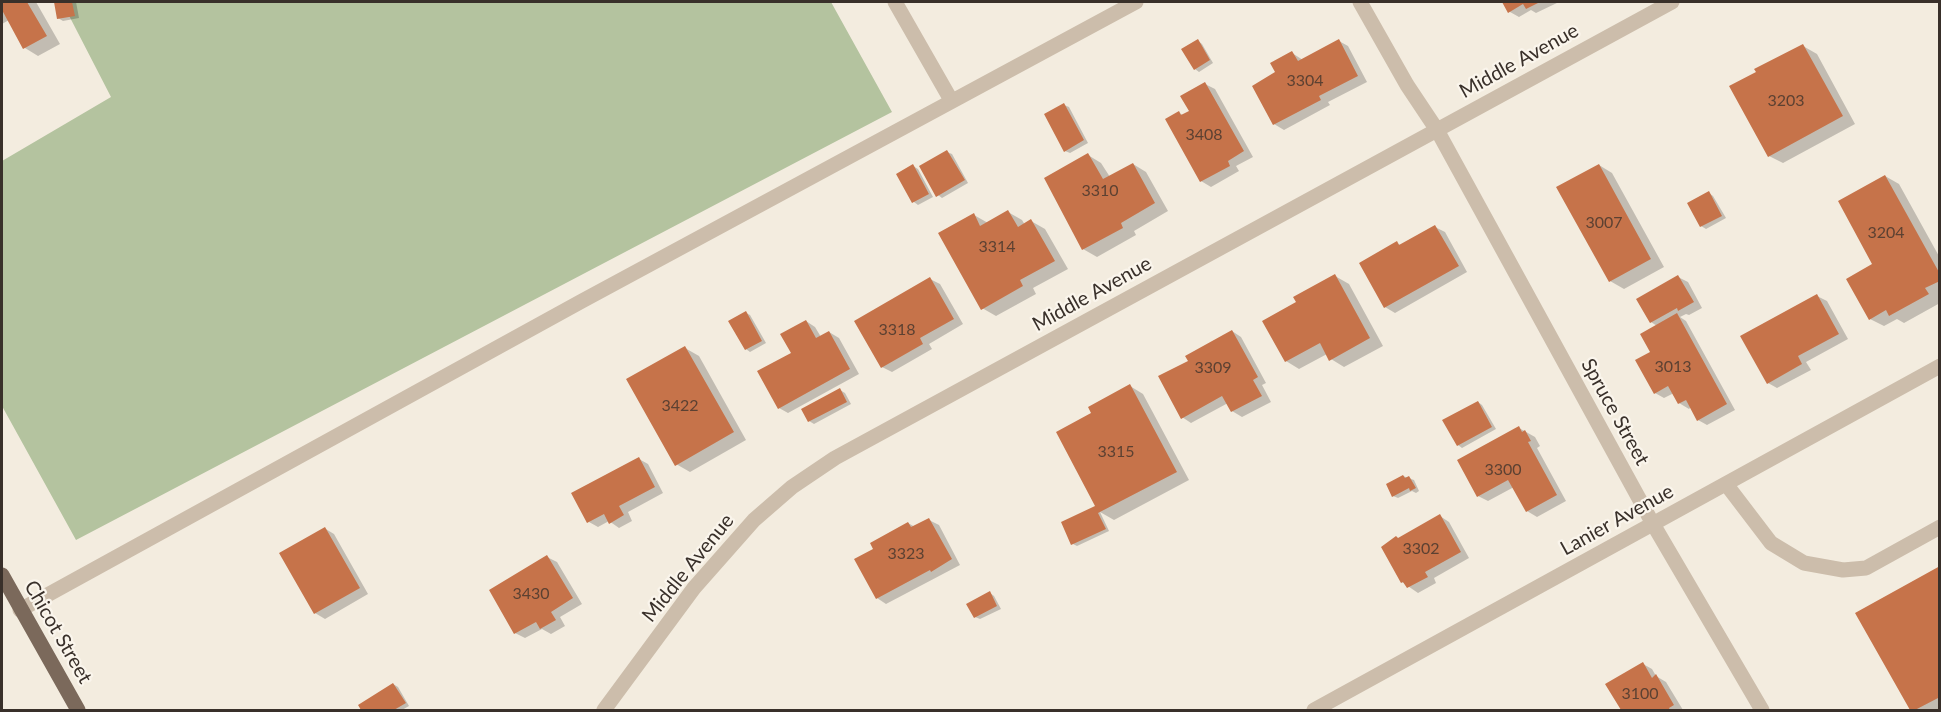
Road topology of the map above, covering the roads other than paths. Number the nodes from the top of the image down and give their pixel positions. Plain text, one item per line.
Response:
1 (895, 2) edge
2 (1136, 2) edge
3 (1360, 2) edge
4 (1672, 2) edge
5 (951, 100) junction
6 (1437, 130) junction
7 (1940, 366) edge
8 (1726, 484) junction
9 (1653, 524) junction
10 (1940, 527) edge
11 (2, 575) edge
12 (20, 610) junction
13 (78, 711) edge
14 (604, 711) edge
15 (1314, 711) edge
16 (1762, 711) edge

1 - 5 street
2 - 5 street
3 - 6 street, Spruce Street
4 - 6 street, Middle Avenue
5 - 12 street
6 - 9 street, Spruce Street
6 - 14 street, Middle Avenue
7 - 8 street, Lanier Avenue
8 - 9 street, Lanier Avenue
8 - 10 street
9 - 15 street, Lanier Avenue
9 - 16 street, Spruce Street
11 - 12 main road, Chicot Street
12 - 13 main road, Chicot Street

